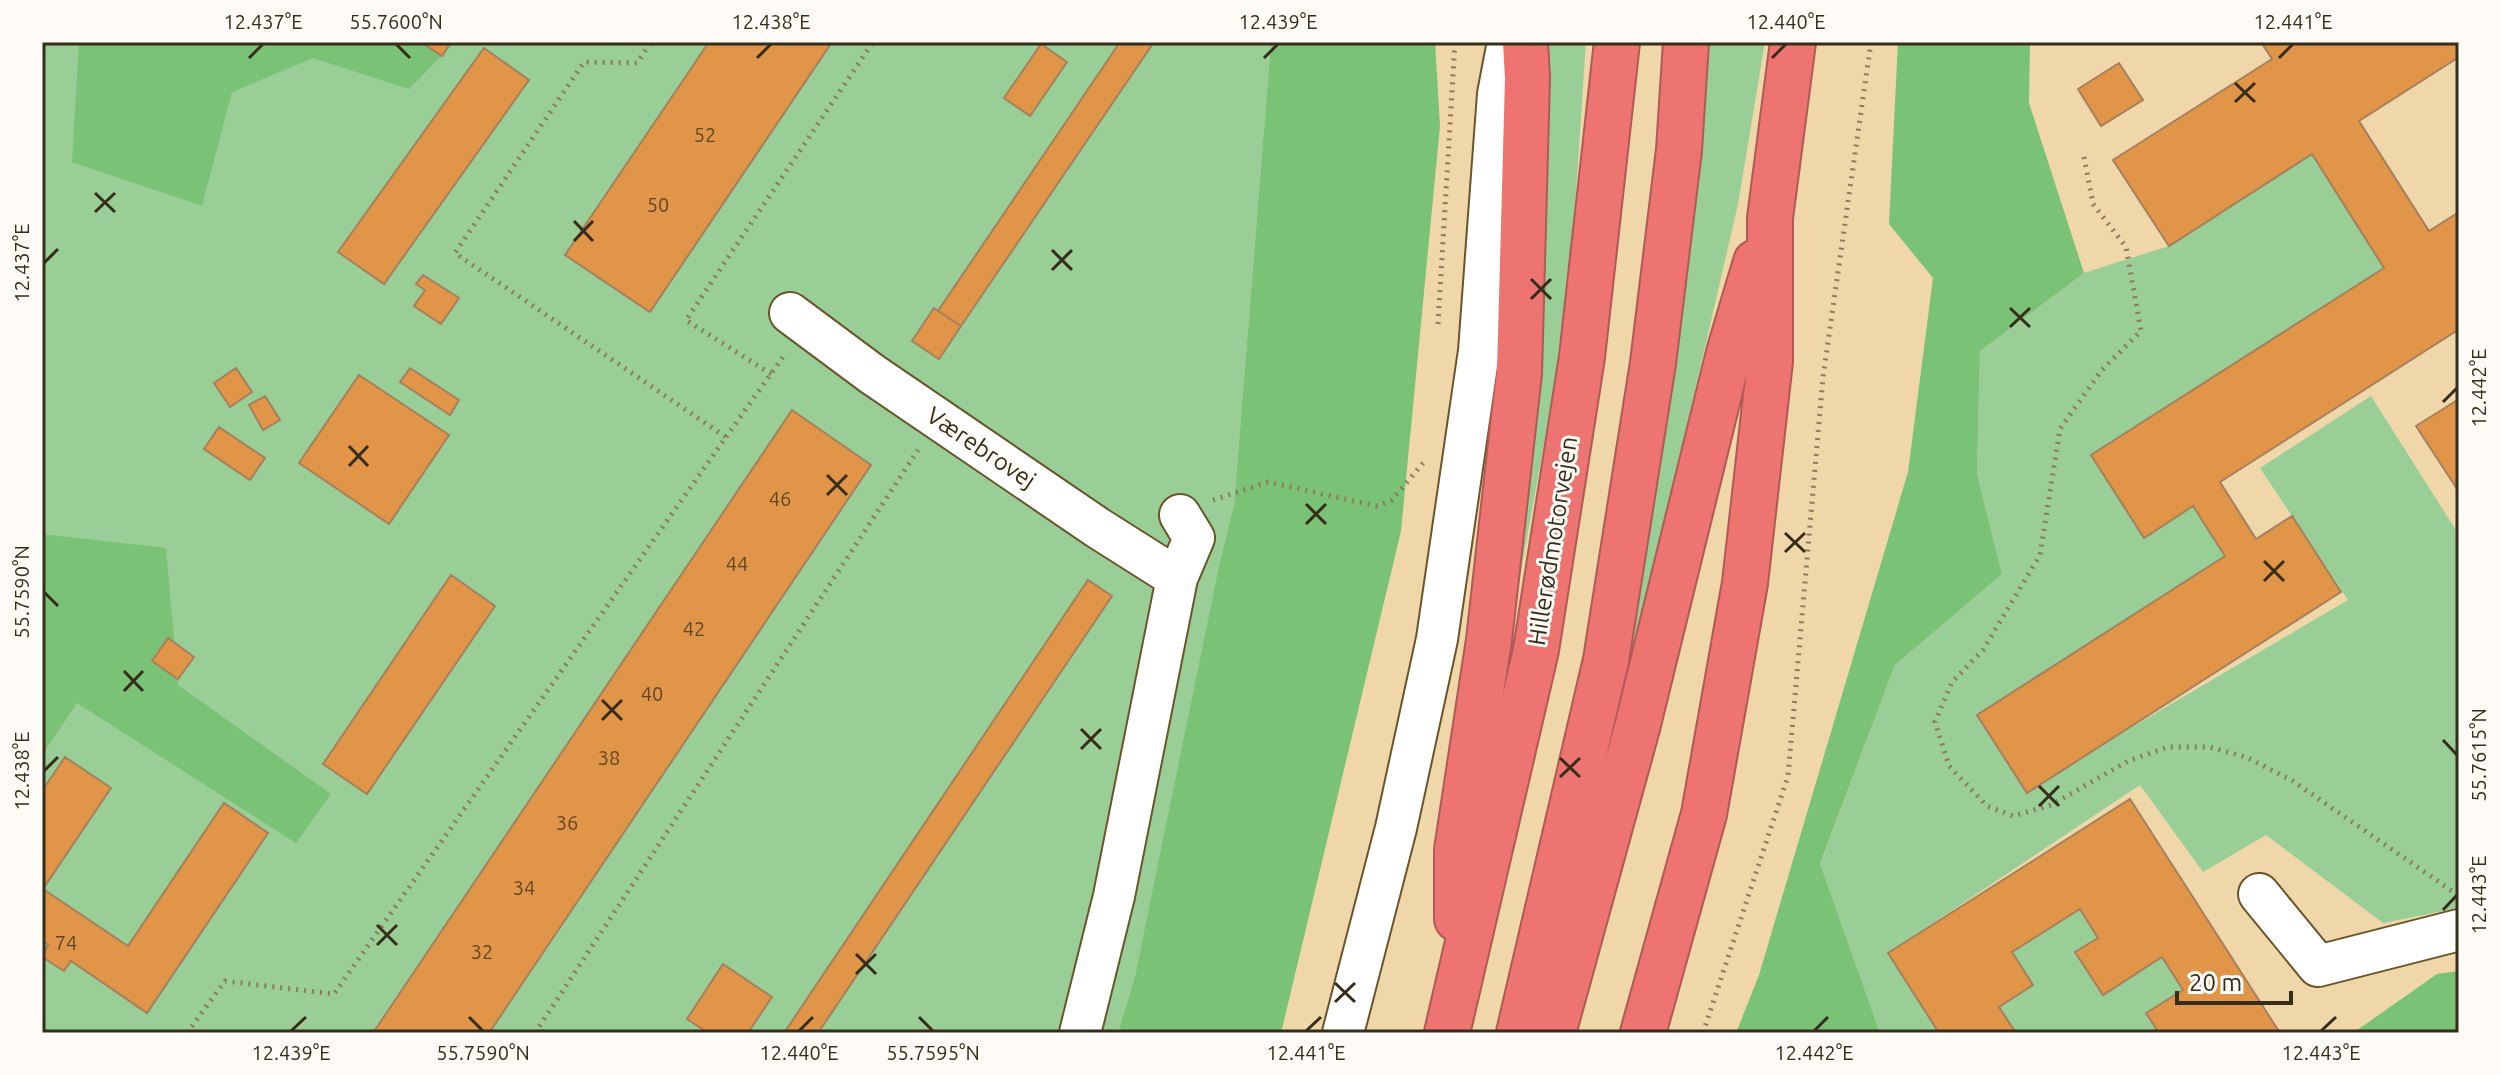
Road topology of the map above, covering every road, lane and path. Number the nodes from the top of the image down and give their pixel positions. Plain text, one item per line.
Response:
1 (651, 42) edge
2 (873, 42) edge
3 (1456, 42) edge
4 (1508, 42) edge
5 (1525, 42) edge
6 (1617, 42) edge
7 (1686, 42) edge
8 (1793, 42) edge
9 (1871, 42) edge
10 (2084, 157) dead end
11 (1770, 218) junction
12 (798, 318) joint
13 (1438, 327) dead end
14 (771, 374) junction
15 (938, 419) junction
16 (726, 437) junction
17 (1426, 470) dead end
18 (1268, 482) dead end
19 (1180, 515) dead end
20 (1177, 578) junction
21 (2259, 894) dead end
22 (2459, 897) edge
23 (2459, 930) edge
24 (1452, 1018) edge
25 (187, 1033) edge
26 (535, 1033) edge
27 (1080, 1033) edge
28 (1343, 1033) edge
29 (1519, 1033) edge
30 (1553, 1033) edge
31 (1643, 1033) edge
32 (1703, 1033) edge

1 - 16 path
2 - 14 path
3 - 13 path
4 - 28 street
5 - 24 highway
6 - 24 highway, Hillerødmotorvejen
7 - 29 highway
8 - 11 highway
9 - 32 path
10 - 22 path
11 - 30 highway
11 - 31 highway
12 - 14 path
12 - 15 street, Værebrovej
14 - 16 path
15 - 20 street, Værebrovej
15 - 26 path
16 - 25 path
17 - 18 path
19 - 20 street
20 - 27 street
21 - 23 street

